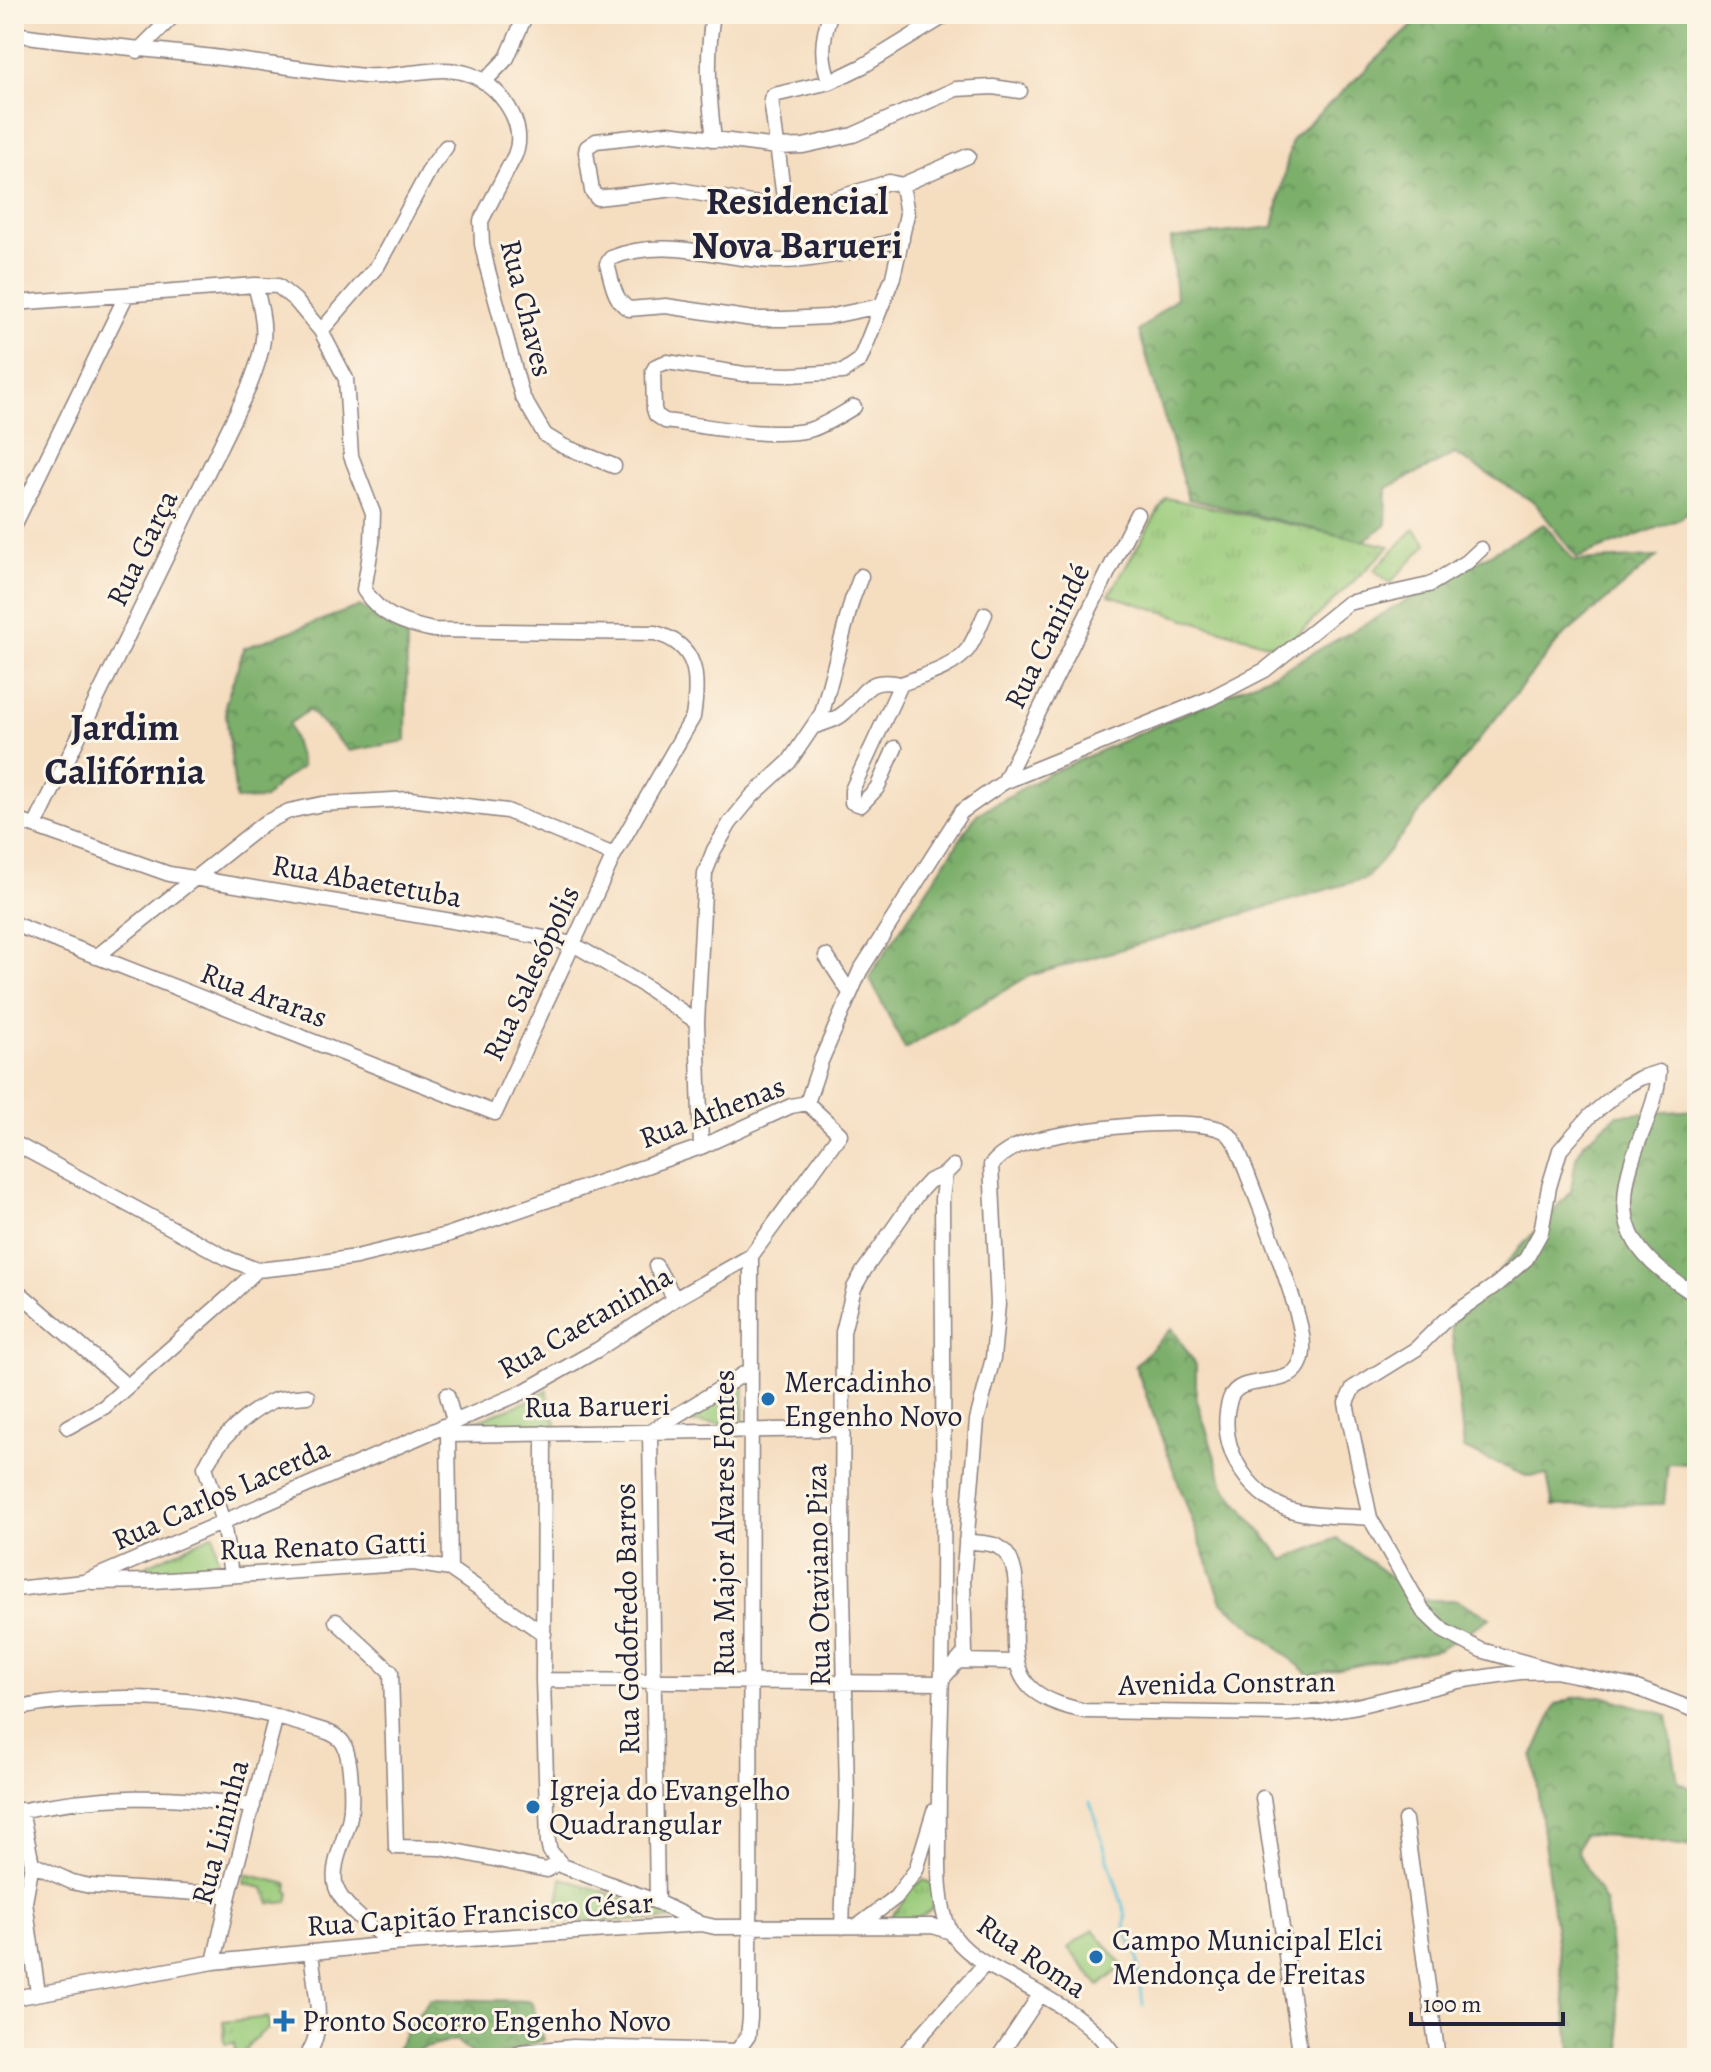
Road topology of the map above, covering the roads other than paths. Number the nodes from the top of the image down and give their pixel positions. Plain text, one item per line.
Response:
1 (175, 14) edge
2 (526, 14) edge
3 (713, 14) edge
4 (830, 14) edge
5 (948, 14) edge
6 (14, 34) edge
7 (138, 51) junction
8 (484, 82) junction
9 (830, 82) junction
10 (1020, 91) dead end
11 (714, 140) junction
12 (446, 147) dead end
13 (777, 147) junction
14 (968, 156) dead end
15 (902, 185) junction
16 (785, 206) junction
17 (902, 239) junction
18 (255, 285) junction
19 (126, 296) junction
20 (14, 303) edge
21 (880, 306) junction
22 (321, 331) junction
23 (854, 407) dead end
24 (614, 466) dead end
25 (1137, 514) dead end
26 (14, 526) edge
27 (1481, 549) dead end
28 (861, 576) dead end
29 (985, 614) dead end
30 (901, 684) junction
31 (815, 726) junction
32 (895, 748) dead end
33 (1004, 782) junction
34 (14, 819) edge
35 (35, 826) junction
36 (614, 855) junction
37 (197, 877) junction
38 (14, 924) edge
39 (573, 944) junction
40 (826, 956) dead end
41 (96, 957) junction
42 (850, 993) junction
43 (697, 1022) junction
44 (807, 1103) junction
45 (495, 1113) joint
46 (14, 1143) edge
47 (701, 1147) junction
48 (751, 1256) junction
49 (656, 1266) dead end
50 (257, 1270) junction
51 (14, 1288) edge
52 (1697, 1296) edge
53 (675, 1299) junction
54 (750, 1370) junction
55 (127, 1386) junction
56 (447, 1395) dead end
57 (307, 1396) dead end
58 (68, 1427) dead end
59 (448, 1427) junction
60 (843, 1429) junction
61 (750, 1430) junction
62 (650, 1432) junction
63 (544, 1433) junction
64 (1370, 1518) junction
65 (968, 1521) junction
66 (223, 1522) junction
67 (966, 1541) junction
68 (997, 1546) junction
69 (450, 1569) junction
70 (231, 1575) junction
71 (84, 1582) junction
72 (14, 1589) edge
73 (336, 1621) dead end
74 (544, 1634) junction
75 (959, 1661) junction
76 (1016, 1662) junction
77 (1555, 1671) junction
78 (543, 1680) junction
79 (654, 1681) junction
80 (750, 1681) junction
81 (942, 1681) junction
82 (846, 1682) junction
83 (14, 1709) edge
84 (1697, 1711) edge
85 (276, 1716) junction
86 (1263, 1798) dead end
87 (939, 1799) junction
88 (253, 1806) junction
89 (18, 1811) edge
90 (1405, 1820) dead end
91 (559, 1862) junction
92 (32, 1864) junction
93 (916, 1870) junction
94 (939, 1874) junction
95 (229, 1895) junction
96 (943, 1898) junction
97 (657, 1902) junction
98 (20, 1904) edge
99 (702, 1924) junction
100 (858, 1926) junction
101 (842, 1927) junction
102 (920, 1928) junction
103 (951, 1932) junction
104 (749, 1934) junction
105 (391, 1944) junction
106 (311, 1952) junction
107 (214, 1962) junction
108 (985, 1964) junction
109 (38, 1993) junction
110 (1040, 1995) junction
111 (14, 1998) edge
112 (736, 2054) edge
113 (305, 2058) edge
114 (504, 2058) edge
115 (901, 2058) edge
116 (998, 2058) edge
117 (1116, 2058) edge
118 (1301, 2058) edge
119 (1438, 2058) edge

1 - 7 street
2 - 8 street
3 - 11 street
4 - 9 street
5 - 9 street
6 - 7 street
7 - 8 street
8 - 24 street, Rua Chaves
9 - 13 street
10 - 13 street
11 - 13 street
11 - 16 street
12 - 22 street
13 - 16 street
14 - 15 street
15 - 16 street
15 - 17 street
17 - 21 street
17 - 21 street
18 - 19 street
18 - 22 street, Rua Salesópolis
18 - 35 street, Rua Garça
19 - 20 street
19 - 26 street
21 - 23 street
22 - 36 street, Rua Salesópolis
25 - 33 street, Rua Canindé
27 - 33 street, Rua Athenas
28 - 31 street
29 - 30 street
30 - 31 street
30 - 32 street
31 - 43 street
33 - 42 street, Rua Athenas
34 - 35 street, Rua Abaetetuba
35 - 37 street, Rua Abaetetuba
36 - 37 street
36 - 39 street, Rua Salesópolis
37 - 39 street, Rua Abaetetuba
37 - 41 street
38 - 41 street, Rua Araras
39 - 43 street, Rua Abaetetuba
39 - 45 street, Rua Salesópolis
40 - 42 street
41 - 45 street, Rua Araras
42 - 44 street, Rua Athenas
43 - 47 street
44 - 47 street, Rua Athenas
44 - 48 street
46 - 50 street
47 - 50 street, Rua Athenas
48 - 53 street, Rua Caetaninha
48 - 54 street, Rua Major Alvares Fontes
49 - 53 street
50 - 55 street
51 - 55 street
52 - 64 street
53 - 59 street, Rua Caetaninha
54 - 61 street, Rua Major Alvares Fontes
54 - 62 street
55 - 58 street
56 - 59 street
57 - 66 street
59 - 63 street, Rua Barueri
59 - 66 street, Rua Carlos Lacerda
59 - 69 street
60 - 61 street, Rua Barueri
60 - 81 street, Rua Otaviano Piza
60 - 82 street, Rua Otaviano Piza
61 - 62 street, Rua Barueri
61 - 80 street, Rua Major Alvares Fontes
62 - 63 street, Rua Barueri
62 - 79 street, Rua Godofredo Barros
63 - 74 street
64 - 65 street
64 - 77 street
65 - 67 street
65 - 68 street
66 - 70 street
66 - 71 street, Rua Carlos Lacerda
67 - 68 street
67 - 75 street
68 - 76 street
69 - 70 street, Rua Renato Gatti
69 - 74 street, Rua Renato Gatti
70 - 71 street, Rua Renato Gatti
71 - 72 street, Rua Carlos Lacerda
73 - 91 street
74 - 78 street
75 - 76 street
75 - 81 street
76 - 77 street, Avenida Constran
77 - 84 street, Avenida Constran
78 - 79 street
78 - 91 street
79 - 80 street
79 - 97 street, Rua Godofredo Barros
80 - 82 street
80 - 104 street, Rua Major Alvares Fontes
81 - 82 street
81 - 87 street
82 - 101 street, Rua Otaviano Piza
83 - 85 street
85 - 88 street, Rua Lininha
85 - 105 street
86 - 118 street
87 - 93 street
87 - 94 street
88 - 89 street
88 - 95 street, Rua Lininha
89 - 92 street
90 - 119 street
91 - 97 street
92 - 95 street
92 - 98 street
93 - 94 street
93 - 100 street
94 - 96 street
95 - 107 street, Rua Lininha
96 - 102 street
96 - 103 street
97 - 99 street
98 - 109 street
99 - 104 street, Rua Capitão Francisco César
99 - 105 street, Rua Capitão Francisco César
100 - 101 street, Rua Capitão Francisco César
100 - 102 street, Rua Capitão Francisco César
101 - 104 street, Rua Capitão Francisco César
102 - 103 street, Rua Capitão Francisco César
103 - 108 street, Rua Roma
104 - 112 street, Rua Major Alvares Fontes
105 - 106 street, Rua Capitão Francisco César
106 - 107 street, Rua Capitão Francisco César
106 - 113 street
107 - 109 street, Rua Capitão Francisco César
108 - 110 street, Rua Roma
108 - 115 street
109 - 111 street, Rua Capitão Francisco César
110 - 116 street
110 - 117 street, Rua Roma
112 - 114 street

